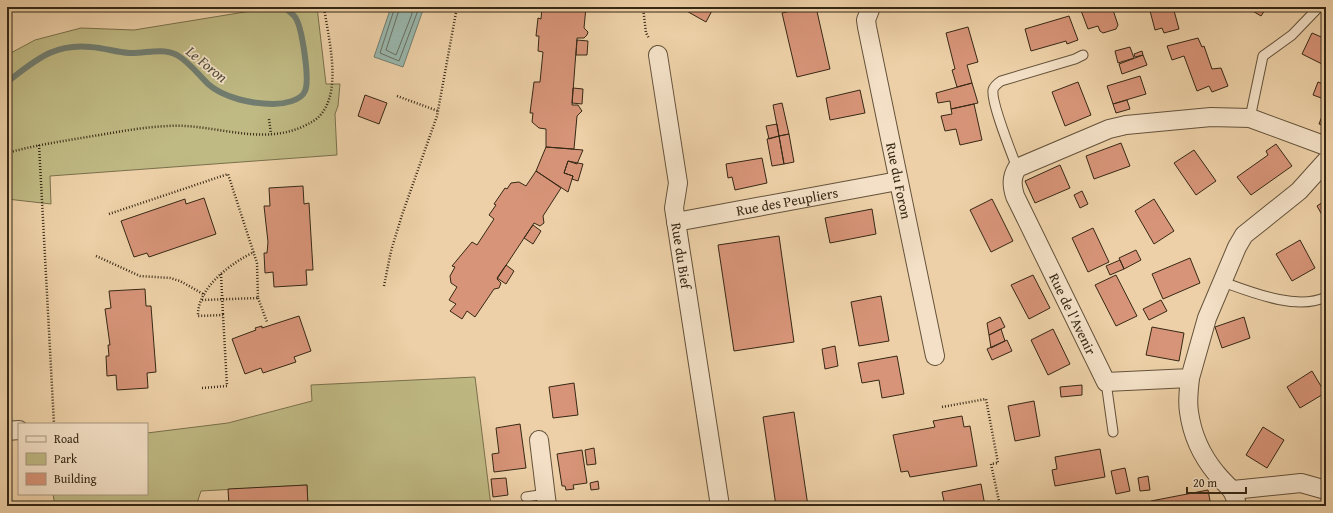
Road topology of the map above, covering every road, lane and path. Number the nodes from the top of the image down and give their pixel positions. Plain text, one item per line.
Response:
1 (324, 7) edge
2 (457, 7) edge
3 (643, 7) edge
4 (871, 7) edge
5 (1318, 7) edge
6 (658, 55) joint
7 (1083, 55) dead end
8 (396, 96) dead end
9 (438, 111) junction
10 (1250, 118) junction
11 (269, 119) dead end
12 (271, 134) junction
13 (39, 145) junction
14 (1326, 146) edge
15 (7, 153) edge
16 (1326, 160) edge
17 (1018, 168) junction
18 (898, 181) junction
19 (109, 214) dead end
20 (676, 222) junction
21 (254, 252) junction
22 (96, 256) dead end
23 (221, 273) junction
24 (1223, 282) junction
25 (384, 286) dead end
26 (205, 295) junction
27 (1326, 297) edge
28 (258, 298) junction
29 (222, 299) junction
30 (202, 300) junction
31 (223, 315) junction
32 (267, 322) dead end
33 (934, 356) dead end
34 (1190, 378) junction
35 (1106, 382) junction
36 (202, 388) dead end
37 (942, 407) dead end
38 (54, 423) edge
39 (18, 430) edge
40 (7, 431) edge
41 (1113, 432) dead end
42 (539, 440) dead end
43 (1326, 490) edge
44 (526, 497) dead end
45 (1235, 498) edge
46 (546, 500) edge
47 (720, 506) edge
48 (1000, 506) edge

1 - 12 path
2 - 9 path
3 - 6 path
4 - 18 street, Rue du Foron
5 - 10 lane
6 - 20 street, Rue du Bief
7 - 17 lane
8 - 9 path
9 - 25 path
10 - 14 street
10 - 17 street
11 - 12 path
12 - 13 path
13 - 15 path
13 - 38 path
16 - 24 street
17 - 35 street, Rue de l'Avenir
18 - 20 street, Rue des Peupliers
18 - 33 street, Rue du Foron
19 - 21 path
20 - 47 street, Rue du Bief
21 - 23 path
21 - 28 path
22 - 26 path
23 - 26 path
23 - 29 path
24 - 27 lane
24 - 34 street
26 - 30 path
28 - 29 path
28 - 32 path
29 - 30 path
29 - 31 path
30 - 31 path
31 - 36 path
34 - 35 street
34 - 45 street
35 - 41 lane
37 - 48 path
39 - 40 street
42 - 46 street
43 - 45 street
44 - 46 lane

